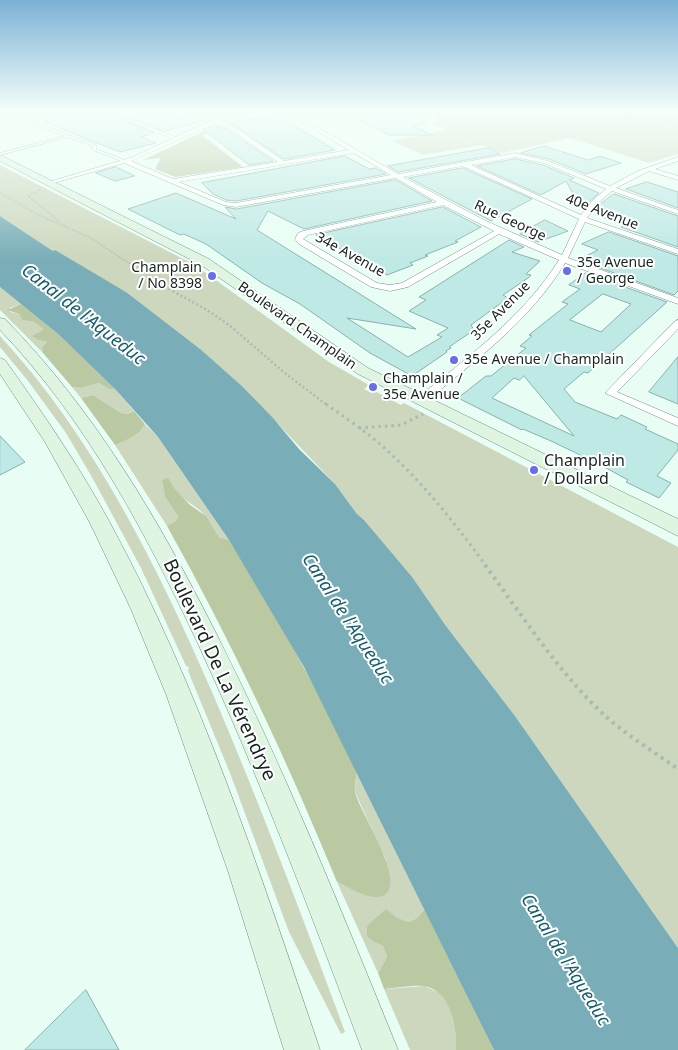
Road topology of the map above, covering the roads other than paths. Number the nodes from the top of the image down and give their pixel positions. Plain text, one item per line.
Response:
1 (7, 162) edge
2 (123, 162) edge
3 (128, 162) edge
4 (289, 162) edge
5 (375, 162) edge
6 (475, 162) edge
7 (546, 162) edge
8 (669, 162) edge
9 (283, 163) joint
10 (464, 164) junction
11 (649, 169) junction
12 (399, 176) junction
13 (678, 178) edge
14 (173, 181) junction
15 (47, 185) junction
16 (611, 189) junction
17 (445, 202) junction
18 (678, 212) edge
19 (583, 219) junction
20 (499, 231) junction
21 (678, 252) edge
22 (563, 259) junction
23 (678, 301) edge
24 (0, 322) edge
25 (678, 322) edge
26 (0, 363) edge
27 (422, 407) junction
28 (678, 422) edge
29 (674, 527) edge
30 (302, 1050) edge
31 (380, 1050) edge

1 - 15 main road, Boulevard Champlain
2 - 15 street
3 - 14 street
4 - 9 street
5 - 12 street, Rue George
6 - 10 street
7 - 16 street
8 - 11 street, 35e Avenue
9 - 14 street
10 - 12 street
10 - 19 street, 40e Avenue
11 - 13 street
11 - 16 street, 35e Avenue
12 - 14 street
12 - 17 street, Rue George
15 - 27 main road, Boulevard Champlain
16 - 18 street
16 - 19 street, 35e Avenue
17 - 20 street, Rue George
17 - 20 street, 34e Avenue
19 - 21 street, 40e Avenue
19 - 22 street, 35e Avenue
20 - 22 street, Rue George
22 - 23 street, Rue George
22 - 27 street, 35e Avenue
24 - 31 main road, Boulevard De La Vérendrye
25 - 28 street
26 - 30 main road
27 - 29 main road, Boulevard Champlain

